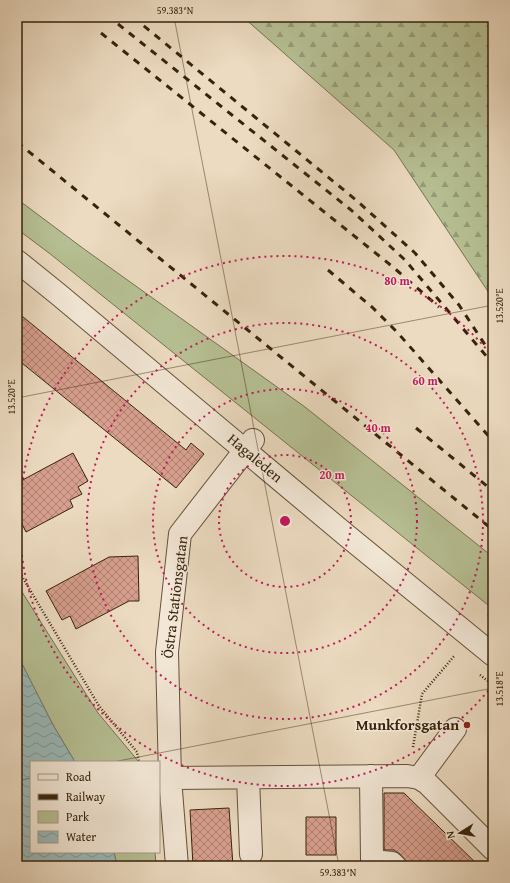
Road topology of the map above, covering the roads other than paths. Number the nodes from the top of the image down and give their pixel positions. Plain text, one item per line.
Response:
1 (17, 245) edge
2 (17, 261) edge
3 (248, 445) junction
4 (493, 640) edge
5 (493, 655) edge
6 (455, 729) dead end
7 (371, 776) junction
8 (413, 777) junction
9 (170, 778) junction
10 (248, 778) junction
11 (493, 849) edge
12 (252, 854) dead end
13 (177, 866) edge
14 (395, 866) edge

1 - 3 street, Hagaleden
2 - 3 street, Hagaleden
3 - 4 street, Hagaleden
3 - 5 street, Hagaleden
3 - 9 street, Östra Stationsgatan
6 - 8 street
7 - 8 street
7 - 10 street
7 - 14 street
8 - 11 street
9 - 10 street
9 - 13 street, Östra Stationsgatan
10 - 12 street

